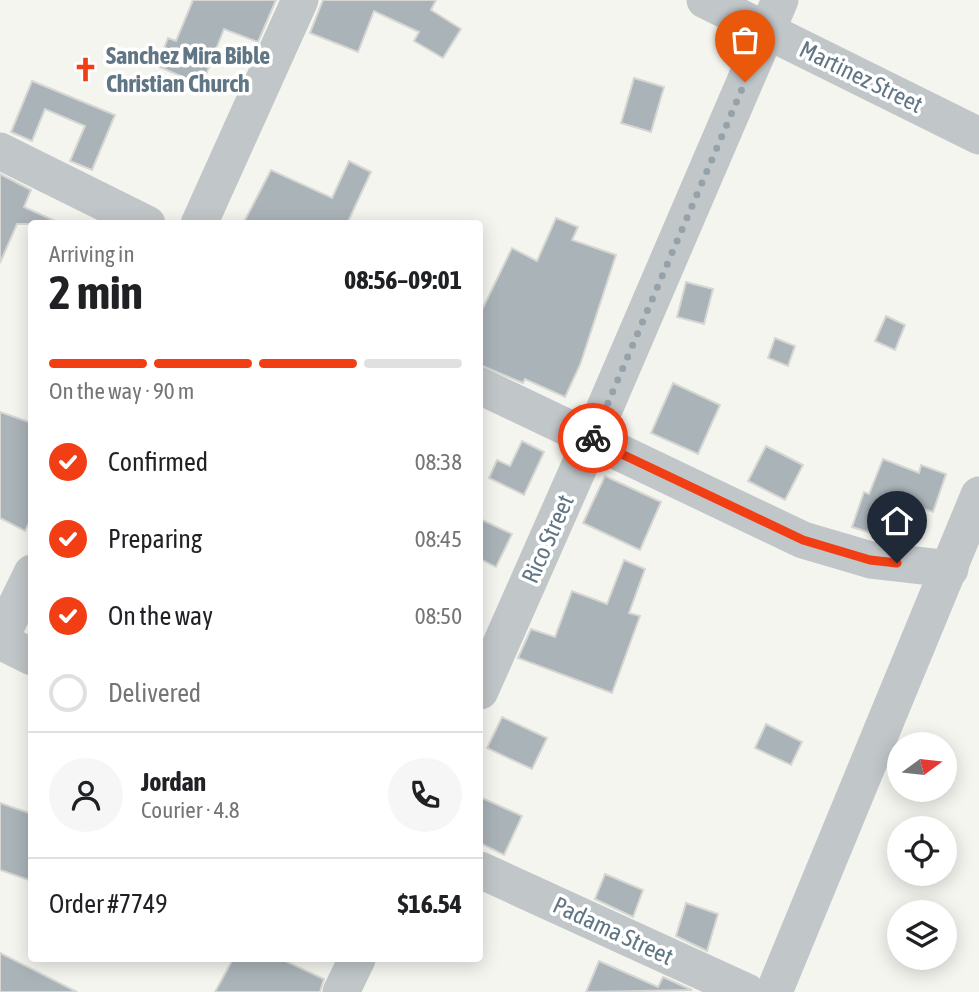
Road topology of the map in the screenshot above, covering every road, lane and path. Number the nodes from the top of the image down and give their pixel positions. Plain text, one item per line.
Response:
1 (300, 0) edge
2 (705, 0) edge
3 (774, 15) edge
4 (979, 136) edge
5 (0, 151) edge
6 (139, 220) edge
7 (201, 220) edge
8 (483, 387) edge
9 (592, 440) junction
10 (979, 495) edge
11 (950, 569) junction
12 (28, 581) edge
13 (0, 640) edge
14 (28, 655) edge
15 (483, 684) edge
16 (483, 871) edge
17 (356, 962) edge
18 (341, 992) edge
19 (747, 992) edge
20 (774, 992) edge

1 - 7 street
2 - 3 street, Martinez Street
3 - 4 street, Martinez Street
3 - 9 street, Rico Street
5 - 6 street
8 - 9 street
9 - 11 street
9 - 15 street, Rico Street
10 - 11 street
11 - 20 street
12 - 13 street
13 - 14 street
16 - 19 street, Padama Street
17 - 18 street

